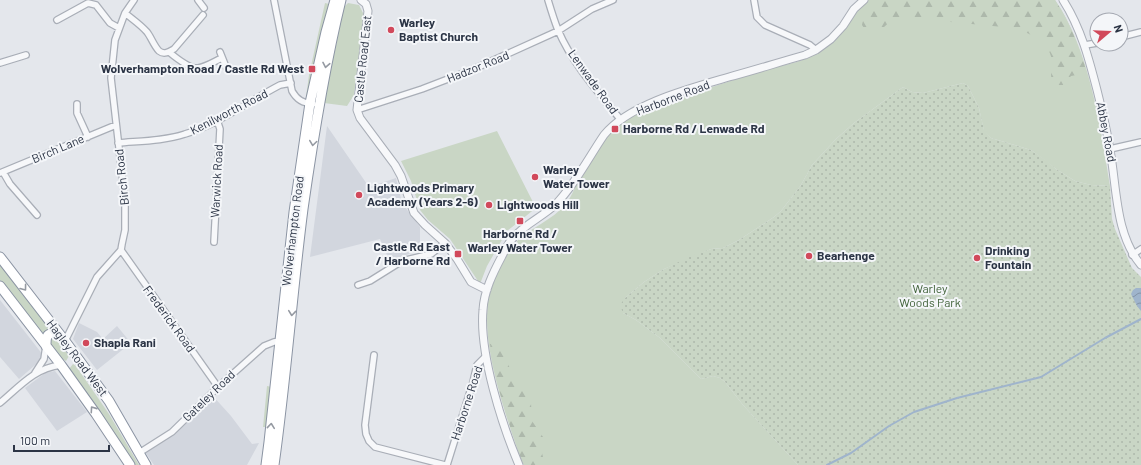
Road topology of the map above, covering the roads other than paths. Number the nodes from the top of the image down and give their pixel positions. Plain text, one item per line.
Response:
1 (134, 0) edge
2 (274, 0) edge
3 (335, 0) edge
4 (341, 0) edge
5 (361, 0) edge
6 (548, 0) edge
7 (613, 0) edge
8 (754, 0) edge
9 (864, 0) edge
10 (1063, 0) edge
11 (200, 1) edge
12 (606, 2) edge
13 (204, 8) dead end
14 (125, 13) junction
15 (203, 15) dead end
16 (56, 20) dead end
17 (119, 28) junction
18 (558, 31) junction
19 (1141, 32) edge
20 (1129, 35) edge
21 (1089, 45) edge
22 (1085, 46) junction
23 (816, 50) junction
24 (169, 52) junction
25 (220, 52) dead end
26 (26, 55) dead end
27 (222, 58) junction
28 (0, 63) edge
29 (226, 67) dead end
30 (290, 83) junction
31 (77, 104) dead end
32 (314, 104) junction
33 (357, 110) junction
34 (620, 119) junction
35 (218, 120) junction
36 (116, 125) junction
37 (88, 137) junction
38 (1141, 142) edge
39 (118, 143) junction
40 (1110, 149) junction
41 (1, 173) edge
42 (37, 215) dead end
43 (214, 242) dead end
44 (445, 243) junction
45 (1141, 249) edge
46 (121, 250) junction
47 (1132, 255) junction
48 (0, 257) edge
49 (1141, 265) edge
50 (368, 274) dead end
51 (370, 281) junction
52 (358, 285) dead end
53 (0, 286) edge
54 (487, 290) junction
55 (59, 334) junction
56 (66, 341) junction
57 (284, 342) junction
58 (46, 346) junction
59 (73, 352) junction
60 (374, 355) dead end
61 (486, 356) junction
62 (61, 365) junction
63 (35, 373) junction
64 (218, 386) junction
65 (0, 403) edge
66 (139, 453) junction
67 (130, 465) edge
68 (146, 465) edge
69 (266, 465) edge
70 (274, 465) edge
71 (446, 465) edge
72 (519, 465) edge

1 - 14 street, Birch Road
2 - 30 street
3 - 32 highway, Wolverhampton Road
4 -> 32 highway, Wolverhampton Road
5 - 33 street, Castle Road East
6 - 18 street, Lenwade Road
7 - 12 street, Hadzor Road
8 - 23 street
9 - 23 street, Harborne Road
10 - 22 street, Abbey Road
11 - 13 street
12 - 18 street, Hadzor Road
14 - 17 street, Birch Road
14 - 24 street
15 - 24 street
16 - 17 street
17 - 36 street, Birch Road
18 - 33 street, Hadzor Road
18 - 34 street, Lenwade Road
19 - 20 street
21 - 22 street
22 - 40 street, Abbey Road
23 - 34 street, Harborne Road
24 - 27 street
25 - 27 street
26 - 28 street
27 - 29 street
30 - 32 street
30 - 35 street, Kenilworth Road
31 - 37 street
32 - 57 highway, Wolverhampton Road
33 - 44 street, Castle Road East
34 - 54 street, Harborne Road
35 - 39 street, Kenilworth Road
35 - 43 street, Warwick Road
36 - 37 street, Birch Lane
36 - 39 street, Birch Road
37 - 41 street, Birch Lane
38 - 40 street
39 - 46 street, Birch Road
40 - 47 street, Abbey Road
41 - 42 street
44 - 51 street
44 - 54 street, Castle Road East
45 - 47 street
46 - 56 street, Birch Road
46 - 64 street, Frederick Road
47 - 49 street, Abbey Road
48 -> 55 highway, Hagley Road West
50 - 51 street
51 - 52 street
53 - 58 highway, Hagley Road West
54 - 61 street, Harborne Road
55 - 56 highway, Hagley Road West
55 - 58 highway
56 - 59 highway, Hagley Road West
57 - 64 street, Gateley Road
69 -> 57 highway, Wolverhampton Road
57 - 70 highway, Wolverhampton Road
58 - 62 highway, Hagley Road West
58 - 63 street
59 - 62 highway
59 - 66 highway, Hagley Road West
60 - 71 street
61 - 71 street, Harborne Road
61 - 72 street
62 - 63 street
67 -> 62 highway, Hagley Road West
63 - 65 street
64 - 66 street, Gateley Road
66 - 68 highway, Hagley Road West

